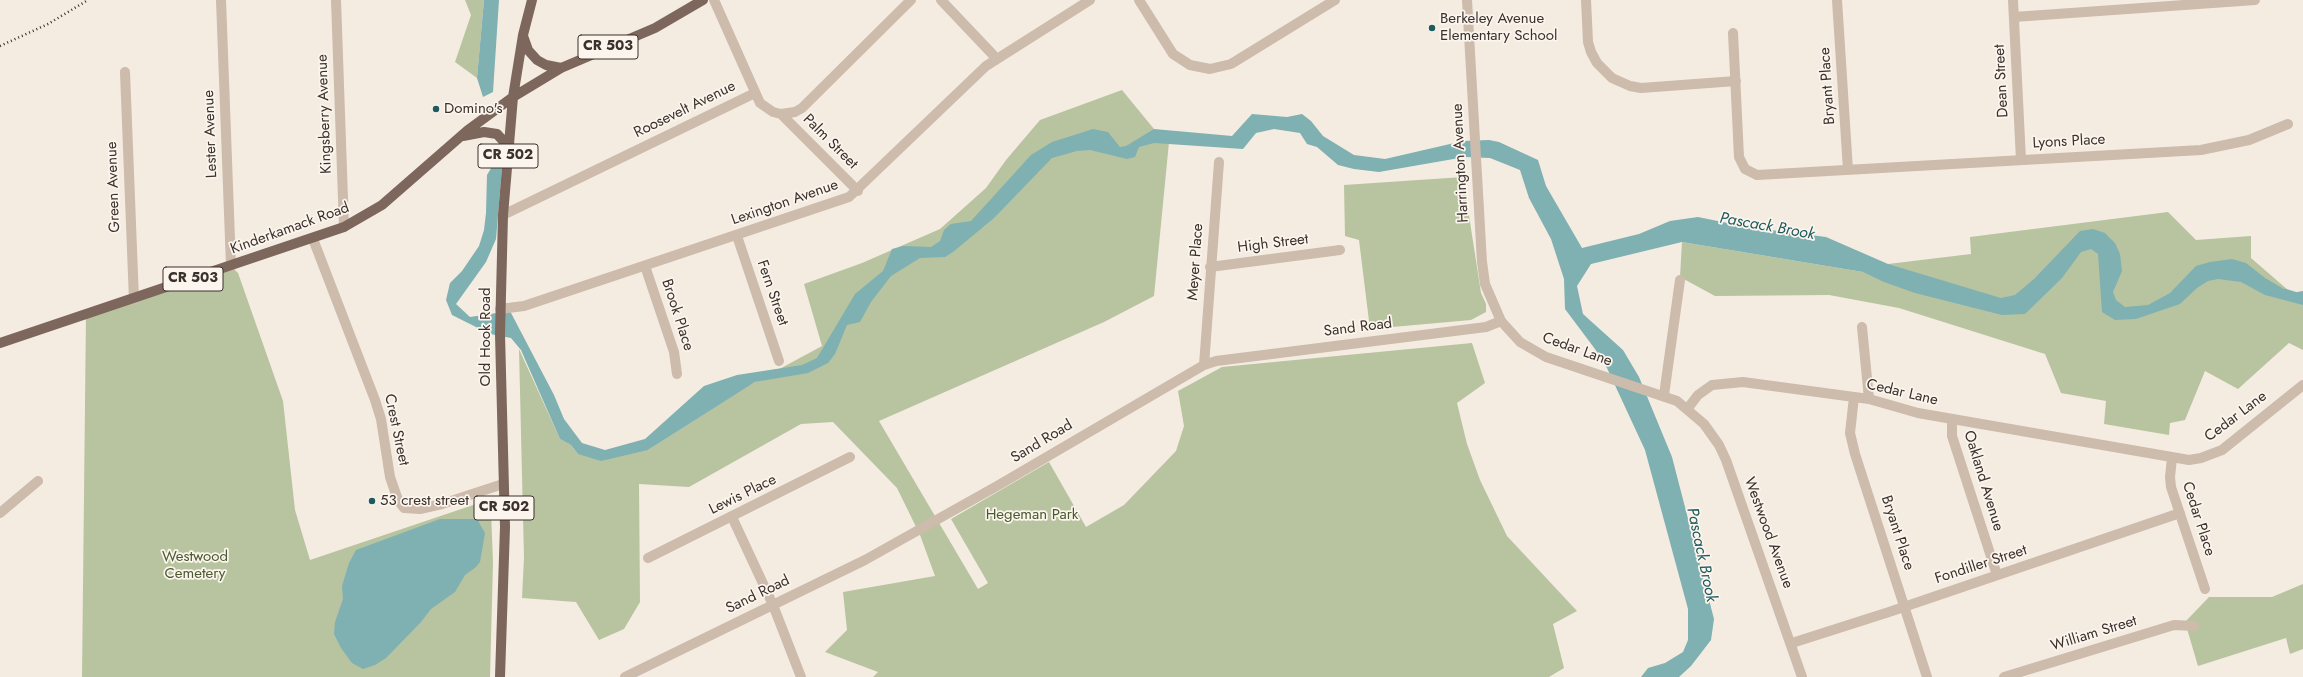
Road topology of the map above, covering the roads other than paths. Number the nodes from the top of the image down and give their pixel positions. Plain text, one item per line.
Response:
1 (221, 0) edge
2 (336, 0) edge
3 (532, 0) edge
4 (703, 0) edge
5 (714, 0) edge
6 (910, 0) edge
7 (941, 0) edge
8 (1090, 0) edge
9 (1139, 0) edge
10 (1335, 0) edge
11 (1467, 0) edge
12 (1586, 0) edge
13 (1837, 0) edge
14 (2014, 0) edge
15 (2255, 0) edge
16 (2014, 17) junction
17 (1734, 33) dead end
18 (523, 35) junction
19 (996, 58) junction
20 (561, 68) junction
21 (125, 72) dead end
22 (1736, 80) junction
23 (755, 93) junction
24 (513, 97) junction
25 (782, 114) junction
26 (2288, 124) dead end
27 (461, 136) junction
28 (508, 146) junction
29 (2021, 160) junction
30 (1219, 162) dead end
31 (1848, 170) junction
32 (858, 191) junction
33 (503, 215) junction
34 (344, 227) junction
35 (737, 236) junction
36 (313, 239) junction
37 (1340, 250) dead end
38 (231, 266) junction
39 (645, 266) junction
40 (1210, 267) junction
41 (1680, 280) dead end
42 (134, 300) junction
43 (500, 309) junction
44 (1501, 321) junction
45 (1862, 327) dead end
46 (0, 343) edge
47 (779, 361) dead end
48 (1204, 365) junction
49 (677, 374) dead end
50 (2303, 385) edge
51 (1664, 395) junction
52 (1854, 397) junction
53 (1869, 399) junction
54 (1688, 408) junction
55 (1952, 419) junction
56 (850, 457) dead end
57 (2172, 458) junction
58 (38, 481) dead end
59 (503, 484) junction
60 (0, 513) edge
61 (2180, 513) junction
62 (732, 517) junction
63 (648, 558) dead end
64 (1997, 575) junction
65 (2205, 589) dead end
66 (773, 605) junction
67 (1905, 607) junction
68 (2194, 626) dead end
69 (1792, 643) junction
70 (500, 677) edge
71 (625, 677) edge
72 (802, 677) edge
73 (1802, 677) edge
74 (1928, 677) edge
75 (2004, 677) edge

1 - 38 street, Lester Avenue
2 - 34 street, Kingsberry Avenue
3 - 18 main road, Old Hook Road / CR 502
4 - 20 main road, Kinderkamack Road / CR 503
5 - 23 street
6 - 25 street
7 - 19 street
8 - 19 street, Lexington Avenue
9 - 10 street
11 - 44 street, Harrington Avenue
12 - 22 street
13 - 31 street, Bryant Place
14 - 16 street, Dean Street
15 - 16 street
16 - 29 street, Dean Street
17 - 22 street, Lyons Place
18 - 20 main road
18 - 24 main road, Old Hook Road / CR 502
19 - 32 street, Lexington Avenue
20 - 24 main road, Kinderkamack Road / CR 503
21 - 42 street, Green Avenue
22 - 31 street, Lyons Place
23 - 25 street, Roosevelt Avenue
23 - 33 street, Roosevelt Avenue
24 - 27 main road, Kinderkamack Road / CR 503
24 - 28 main road, Old Hook Road / CR 502
25 - 32 street, Palm Street
26 - 29 street, Lyons Place
27 - 28 main road
27 - 34 main road, Kinderkamack Road / CR 503
28 - 33 main road, Old Hook Road / CR 502
29 - 31 street, Lyons Place
30 - 40 street, Meyer Place
32 - 35 street, Lexington Avenue
33 - 43 main road, Old Hook Road / CR 502
34 - 36 main road, Kinderkamack Road / CR 503
35 - 39 street, Lexington Avenue
35 - 47 street, Fern Street
36 - 38 main road, Kinderkamack Road / CR 503
36 - 59 street, Crest Street
37 - 40 street, High Street
38 - 42 main road, Kinderkamack Road / CR 503
39 - 43 street, Lexington Avenue
39 - 49 street, Brook Place
40 - 48 street, Meyer Place
41 - 51 street
42 - 46 main road, Kinderkamack Road / CR 503
43 - 59 main road, Old Hook Road / CR 502
44 - 48 street, Sand Road
44 - 51 street, Cedar Lane
45 - 53 street
48 - 66 street, Sand Road
50 - 57 street, Cedar Lane
51 - 54 street, Cedar Lane
52 - 53 street, Cedar Lane
52 - 54 street, Cedar Lane
52 - 67 street, Bryant Place
53 - 55 street, Cedar Lane
54 - 69 street, Westwood Avenue
55 - 57 street, Cedar Lane
55 - 64 street, Oakland Avenue
56 - 62 street, Lewis Place
57 - 61 street, Cedar Place
58 - 60 street
59 - 70 main road, Old Hook Road / CR 502
61 - 64 street, Fondiller Street
61 - 65 street, Cedar Place
62 - 63 street, Lewis Place
62 - 66 street
64 - 67 street, Fondiller Street
66 - 71 street, Sand Road
66 - 72 street
67 - 69 street, Fondiller Street
67 - 74 street, Bryant Place
68 - 75 street, William Street
69 - 73 street, Westwood Avenue

